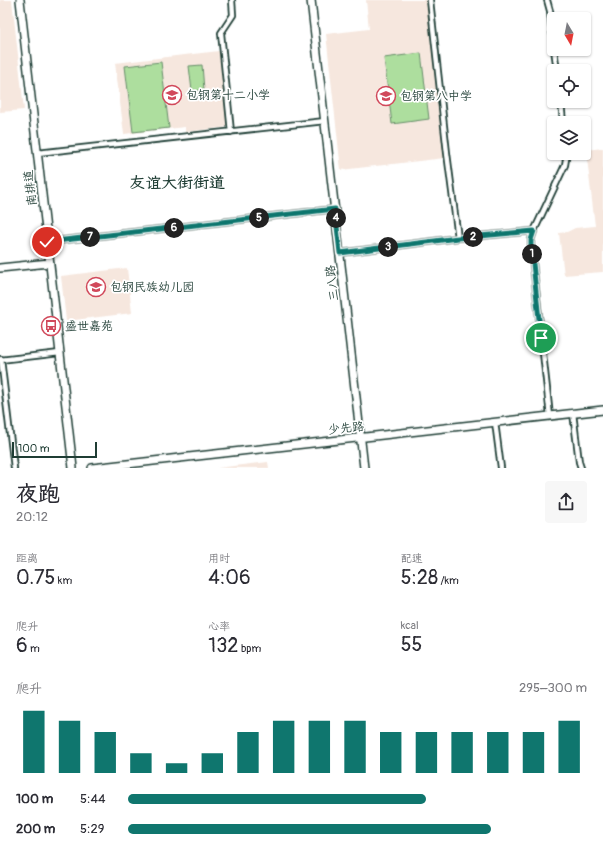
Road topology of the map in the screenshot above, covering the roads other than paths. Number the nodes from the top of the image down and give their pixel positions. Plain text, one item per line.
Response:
1 (20, 0) edge
2 (232, 0) edge
3 (311, 0) edge
4 (430, 0) edge
5 (547, 0) edge
6 (550, 12) edge
7 (324, 121) junction
8 (231, 132) junction
9 (37, 153) junction
10 (566, 160) edge
11 (335, 209) junction
12 (534, 231) junction
13 (458, 238) junction
14 (47, 242) junction
15 (340, 253) junction
16 (49, 263) junction
17 (0, 268) edge
18 (60, 353) junction
19 (1, 360) edge
20 (603, 410) edge
21 (573, 413) junction
22 (550, 416) junction
23 (495, 422) junction
24 (361, 437) junction
25 (14, 468) edge
26 (73, 468) edge
27 (92, 468) edge
28 (364, 468) edge
29 (501, 468) edge
30 (581, 468) edge

1 - 9 main road, 南排道
2 - 8 street
3 - 7 main road, 三八路
4 - 13 street
5 - 6 street
7 - 8 street
7 - 11 main road, 三八路
8 - 9 street
9 - 14 main road, 南排道
10 - 12 street
11 - 14 street
11 - 15 main road, 三八路
12 - 13 street
12 - 22 street
13 - 15 street
14 - 16 main road, 南排道
15 - 24 main road, 三八路
16 - 17 main road
16 - 18 main road, 南排道
18 - 19 street
18 - 26 main road, 南排道
19 - 25 street
20 - 21 main road, 少先路
21 - 22 main road, 少先路
21 - 30 street
22 - 23 main road, 少先路
23 - 24 main road, 少先路
23 - 29 street
24 - 27 main road, 少先路
24 - 28 main road, 三八路

